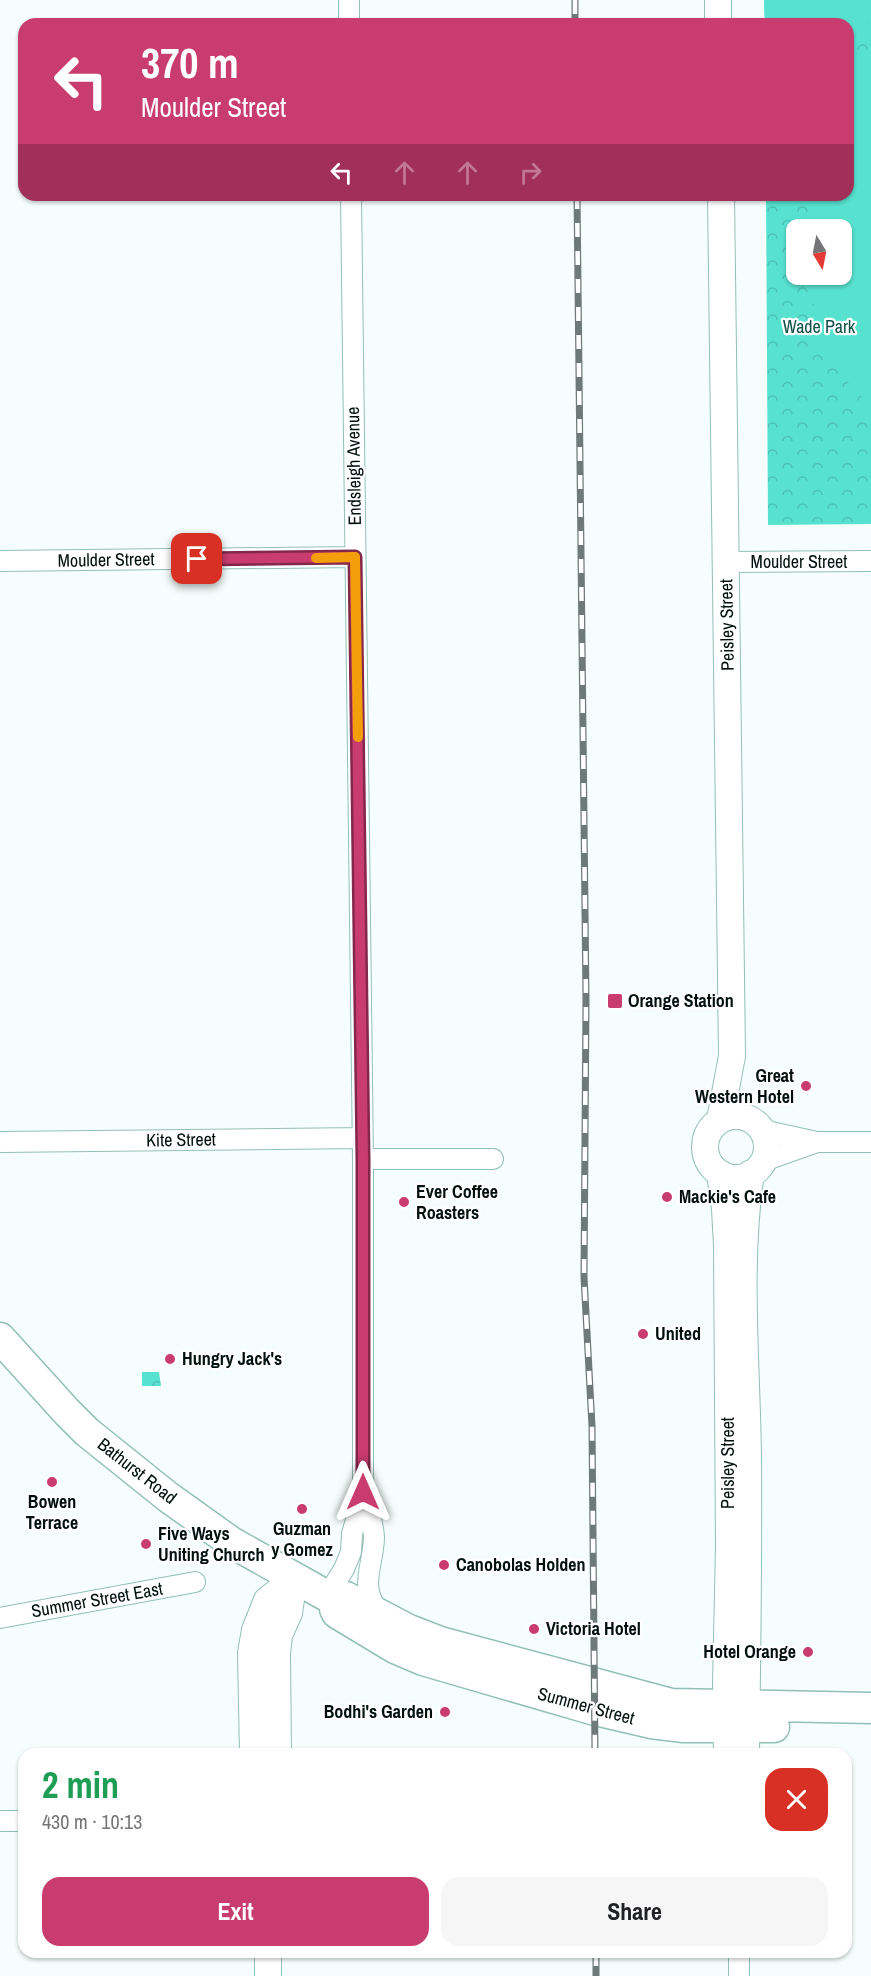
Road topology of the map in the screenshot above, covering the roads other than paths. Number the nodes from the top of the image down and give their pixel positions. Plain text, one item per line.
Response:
1 (349, 0) edge
2 (718, 0) edge
3 (349, 18) edge
4 (718, 18) edge
5 (351, 201) edge
6 (721, 201) edge
7 (355, 557) junction
8 (0, 561) edge
9 (871, 561) edge
10 (726, 562) junction
11 (732, 1056) junction
12 (720, 1120) junction
13 (756, 1125) junction
14 (362, 1137) junction
15 (0, 1142) edge
16 (817, 1142) junction
17 (871, 1142) edge
18 (363, 1159) junction
19 (493, 1159) dead end
20 (757, 1167) junction
21 (720, 1173) junction
22 (0, 1338) edge
23 (363, 1492) junction
24 (294, 1579) junction
25 (195, 1582) dead end
26 (327, 1596) junction
27 (380, 1614) junction
28 (0, 1618) edge
29 (871, 1708) edge
30 (871, 1727) edge
31 (736, 1729) edge
32 (253, 1748) edge
33 (278, 1748) edge
34 (0, 1821) edge
35 (18, 1821) edge
36 (268, 1958) edge
37 (739, 1958) edge
38 (268, 1976) edge
39 (739, 1976) edge

1 - 3 street
2 - 4 main road
5 - 7 street, Endsleigh Avenue
6 - 10 main road, Peisley Street
7 - 8 street, Moulder Street
7 - 14 street, Endsleigh Avenue
9 - 10 street, Moulder Street
10 - 11 main road, Peisley Street
11 - 12 main road, Peisley Street
11 - 13 main road, Peisley Street
12 - 13 main road
12 - 21 main road
13 - 16 street
13 - 20 main road
14 - 15 street, Kite Street
14 - 18 street, Endsleigh Avenue
16 - 17 street
16 - 20 street
18 - 19 street
18 - 23 street, Endsleigh Avenue
20 - 21 main road
20 - 31 main road, Peisley Street
21 - 31 main road, Peisley Street
22 - 24 highway, Bathurst Road
23 - 26 street, Endsleigh Avenue
23 - 27 street, Endsleigh Avenue
24 - 26 highway, Summer Street
24 - 32 main road
24 - 33 main road
25 - 28 street, Summer Street East
26 - 27 highway, Summer Street
26 - 31 highway, Summer Street
27 - 31 highway, Summer Street
29 - 31 highway, Summer Street
30 - 31 highway, Summer Street
34 - 35 street
36 - 38 main road
37 - 39 street

